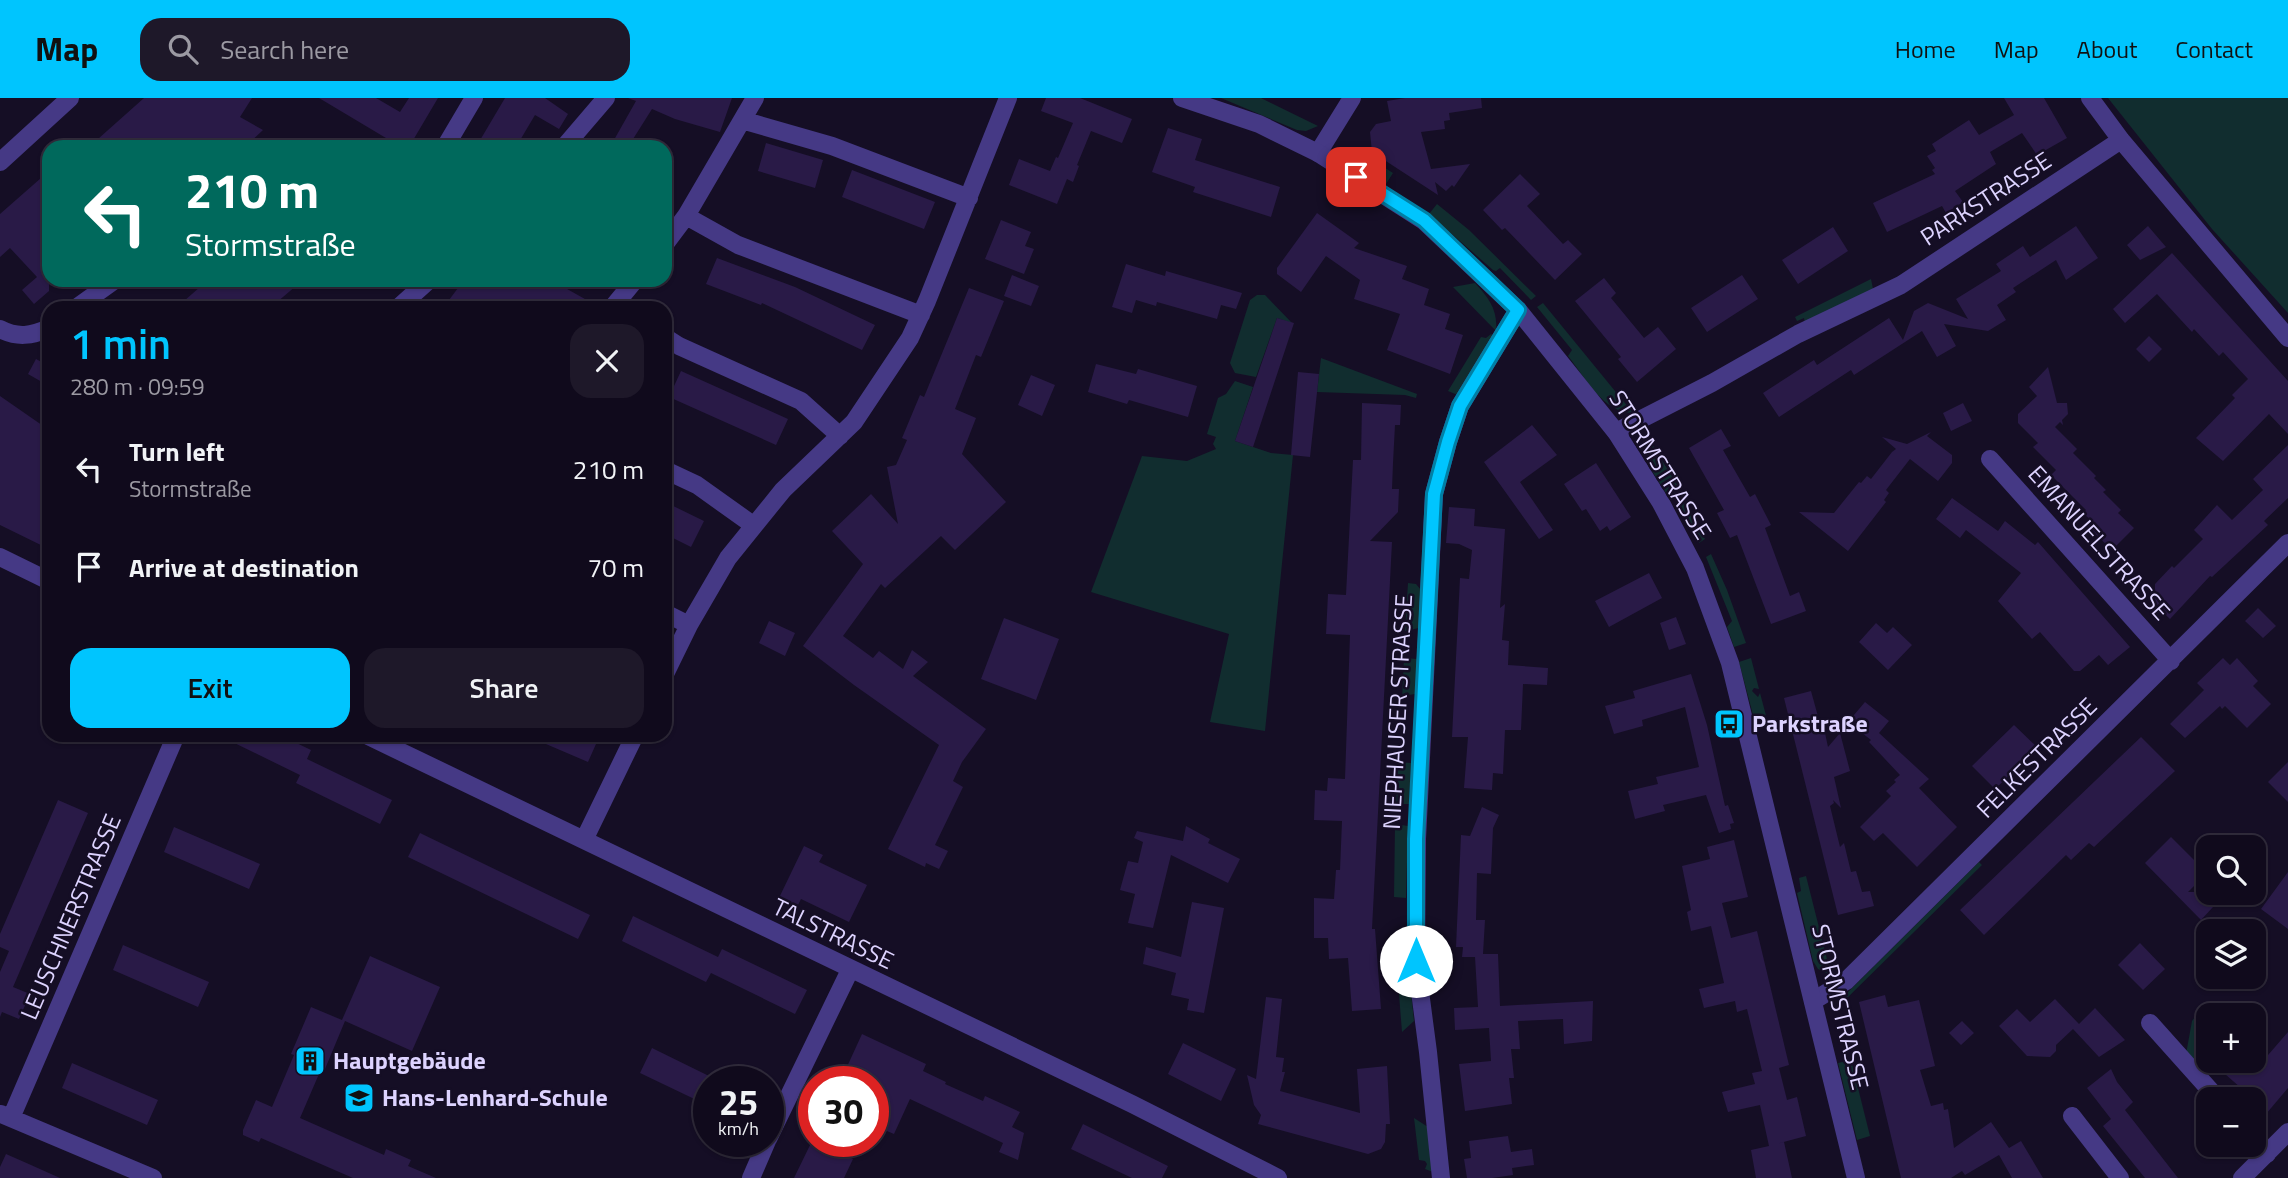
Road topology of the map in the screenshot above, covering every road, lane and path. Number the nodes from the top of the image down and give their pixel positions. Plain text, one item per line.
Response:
1 (70, 98) edge
2 (474, 98) edge
3 (606, 98) edge
4 (755, 98) edge
5 (1008, 98) edge
6 (1352, 98) edge
7 (2090, 98) edge
8 (1186, 99) edge
9 (742, 120) junction
10 (449, 140) edge
11 (570, 140) edge
12 (2121, 140) junction
13 (1318, 153) junction
14 (0, 162) edge
15 (969, 198) junction
16 (686, 216) junction
17 (672, 235) edge
18 (105, 287) edge
19 (421, 287) edge
20 (86, 301) edge
21 (406, 301) edge
22 (1518, 310) junction
23 (920, 315) junction
24 (0, 329) edge
25 (42, 330) edge
26 (2288, 338) edge
27 (672, 342) edge
28 (1616, 432) junction
29 (840, 436) junction
30 (1990, 459) dead end
31 (672, 473) edge
32 (753, 525) junction
33 (2288, 542) edge
34 (0, 557) edge
35 (42, 577) edge
36 (672, 616) edge
37 (689, 625) junction
38 (672, 660) edge
39 (2171, 661) junction
40 (173, 742) edge
41 (381, 742) edge
42 (632, 742) edge
43 (584, 840) junction
44 (850, 970) junction
45 (1814, 1001) junction
46 (2150, 1023) dead end
47 (2207, 1087) edge
48 (784, 1107) edge
49 (5, 1116) edge
50 (2072, 1116) dead end
51 (2288, 1132) edge
52 (2267, 1154) joint
53 (760, 1157) edge
54 (153, 1178) edge
55 (751, 1178) edge
56 (1278, 1178) edge
57 (1441, 1178) edge
58 (1856, 1178) edge
59 (2120, 1178) edge
60 (2242, 1178) edge

1 - 14 street
2 - 10 street
3 - 11 street
4 - 9 street
5 - 15 street
6 - 13 street
7 - 12 street
8 - 13 street, STORMSTRASSE
9 - 15 street
9 - 16 street
12 - 26 street
12 - 28 street, PARKSTRASSE
13 - 22 street, STORMSTRASSE
15 - 23 street
16 - 17 street
16 - 23 street
18 - 20 street
19 - 21 street
22 - 28 street, STORMSTRASSE
22 - 57 street, NIEPHAUSER STRASSE
23 - 29 street
24 - 25 street
27 - 29 street
28 - 45 street, STORMSTRASSE
29 - 32 street
30 - 39 street, EMANUELSTRASSE
31 - 32 street
32 - 37 street
33 - 39 street, FELKESTRASSE
34 - 35 street
36 - 37 street
37 - 38 street
39 - 45 street, FELKESTRASSE
40 - 49 street, LEUSCHNERSTRASSE
41 - 43 street, TALSTRASSE
42 - 43 street
43 - 44 street, TALSTRASSE
44 - 48 street
44 - 56 street, TALSTRASSE
45 - 58 street, STORMSTRASSE
46 - 47 street
49 - 54 street
50 - 59 street
51 - 52 street
52 - 60 street
53 - 55 street

